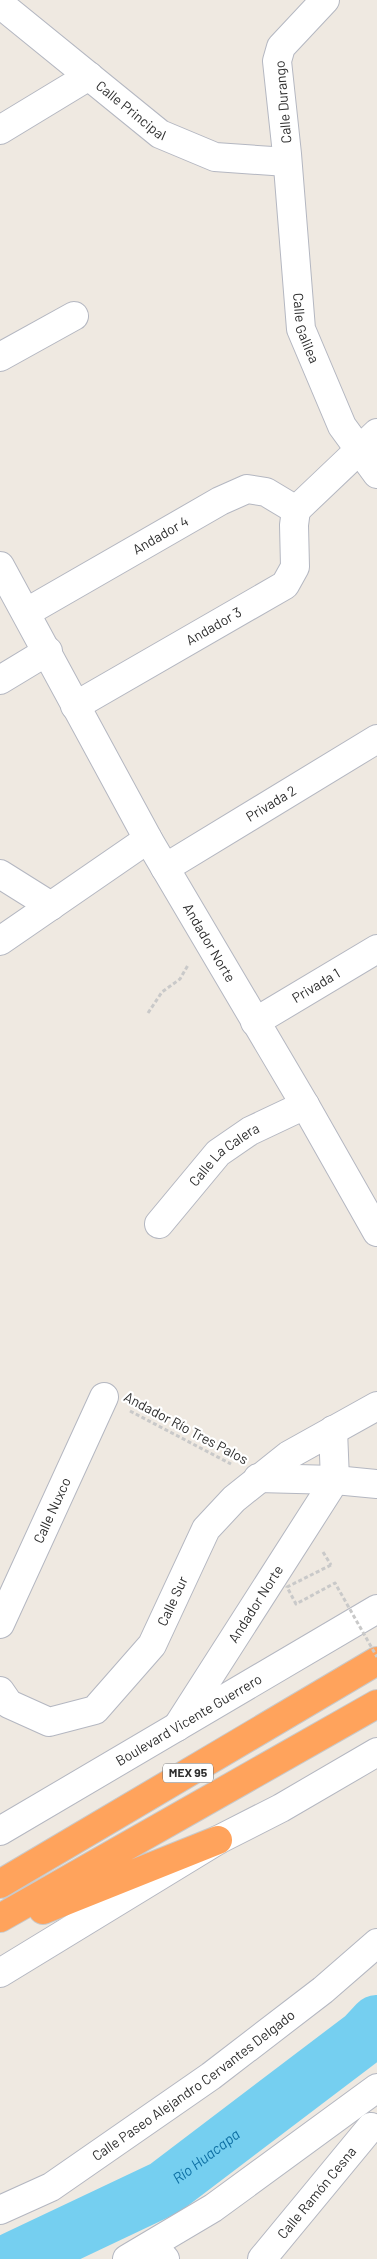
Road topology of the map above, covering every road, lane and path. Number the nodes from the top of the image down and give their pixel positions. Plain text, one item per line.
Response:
1 (325, 0) edge
2 (0, 4) edge
3 (89, 76) junction
4 (0, 130) edge
5 (287, 162) junction
6 (74, 316) dead end
7 (0, 357) edge
8 (368, 442) edge
9 (377, 474) edge
10 (296, 510) junction
11 (0, 566) edge
12 (26, 612) junction
13 (48, 651) junction
14 (0, 680) edge
15 (75, 706) junction
16 (377, 740) edge
17 (148, 840) junction
18 (165, 868) junction
19 (0, 874) edge
20 (51, 906) junction
21 (205, 937) junction
22 (0, 940) edge
23 (377, 949) edge
24 (148, 1013) dead end
25 (255, 1022) junction
26 (305, 1105) junction
27 (159, 1224) dead end
28 (377, 1232) edge
29 (104, 1397) joint
30 (377, 1406) edge
31 (333, 1430) junction
32 (258, 1478) junction
33 (335, 1480) junction
34 (377, 1484) edge
35 (331, 1565) dead end
36 (377, 1609) edge
37 (0, 1624) edge
38 (377, 1656) edge
39 (377, 1661) edge
40 (0, 1691) edge
41 (377, 1704) edge
42 (177, 1727) junction
43 (377, 1752) edge
44 (0, 1831) edge
45 (218, 1840) junction
46 (0, 1884) edge
47 (0, 1918) edge
48 (0, 1927) edge
49 (377, 1943) edge
50 (0, 1973) edge
51 (377, 2088) edge
52 (368, 2122) edge
53 (0, 2210) edge
54 (159, 2252) edge
55 (127, 2259) edge
56 (262, 2259) edge

1 - 5 street, Calle Durango
2 - 3 street, Calle Principal
3 - 4 street
3 - 5 street, Calle Principal
5 - 8 street, Calle Galilea
6 - 7 street
8 - 9 street, Calle Galilea
8 - 10 street
10 - 12 street, Andador 4
10 - 15 street, Andador 3
11 - 12 street, Andador Norte
12 - 13 street, Andador Norte
13 - 14 street
13 - 15 street, Andador Norte
15 - 17 street, Andador Norte
16 - 18 street, Privada 2
17 - 18 street, Andador Norte
17 - 20 street
18 - 21 street, Andador Norte
19 - 20 street
20 - 22 street
21 - 24 path
21 - 25 street, Andador Norte
23 - 25 street, Privada 1
25 - 26 street, Andador Norte
26 - 27 street, Calle La Calera
26 - 28 street, Andador Norte
29 - 32 path, Andador Río Tres Palos
29 - 37 street, Calle Nuxco
30 - 31 street
31 - 32 street, Calle Sur
31 - 33 street
32 - 33 street
32 - 40 street, Calle Sur
33 - 34 street
33 - 42 street, Andador Norte
35 - 38 path, bridge
36 - 42 street, Boulevard Vicente Guerrero
39 - 46 highway, MEX 95
41 - 47 highway, MEX 95
42 - 44 street, Boulevard Vicente Guerrero
43 - 45 street
45 - 48 highway
45 - 50 street
49 - 53 street, Calle Paseo Alejandro Cervantes Delgado
51 - 52 street
52 - 54 street
52 - 56 street, Calle Ramón Cesna
54 - 55 street

